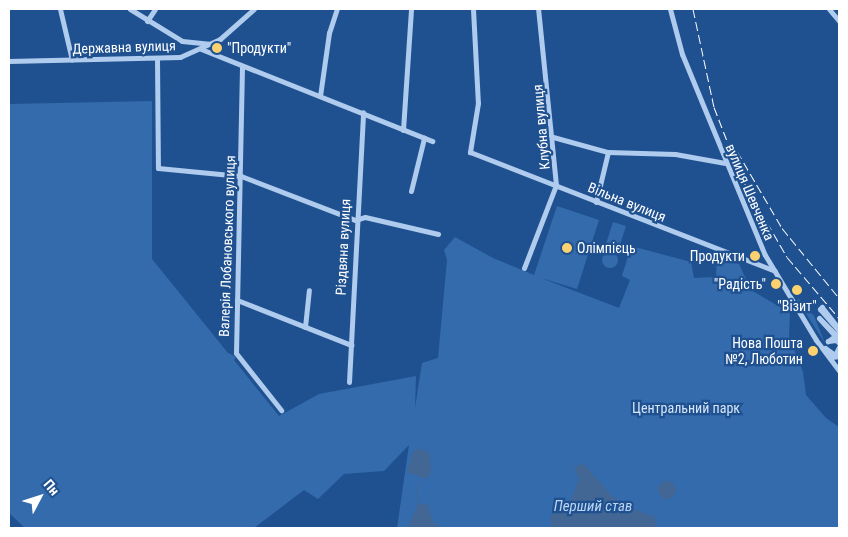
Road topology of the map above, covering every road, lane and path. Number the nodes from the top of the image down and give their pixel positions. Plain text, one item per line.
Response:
1 (60, 9) edge
2 (130, 9) edge
3 (155, 9) edge
4 (254, 9) edge
5 (337, 9) edge
6 (412, 9) edge
7 (473, 9) edge
8 (538, 9) edge
9 (670, 9) edge
10 (829, 9) edge
11 (839, 20) edge
12 (147, 21) junction
13 (209, 44) junction
14 (201, 50) junction
15 (157, 58) junction
16 (72, 60) junction
17 (9, 61) edge
18 (242, 68) junction
19 (320, 96) junction
20 (363, 112) junction
21 (403, 130) junction
22 (553, 137) junction
23 (424, 138) junction
24 (432, 141) dead end
25 (608, 152) junction
26 (725, 163) junction
27 (241, 176) junction
28 (556, 185) junction
29 (411, 191) dead end
30 (596, 202) junction
31 (355, 220) junction
32 (438, 234) dead end
33 (524, 268) dead end
34 (775, 271) junction
35 (309, 290) dead end
36 (238, 300) junction
37 (305, 327) junction
38 (839, 331) edge
39 (839, 343) edge
40 (351, 345) junction
41 (839, 347) edge
42 (839, 356) edge
43 (839, 371) edge
44 (349, 382) dead end
45 (281, 410) dead end

1 - 16 street
2 - 12 street
3 - 12 street
4 - 13 street, Державна вулиця
5 - 19 street
6 - 21 street
7 - 28 street, Вільна вулиця
8 - 22 street, Клубна вулиця
9 - 26 street, вулиця Шевченка
10 - 11 street
12 - 13 street
13 - 14 street, Державна вулиця
14 - 15 street, Державна вулиця
14 - 18 street
15 - 16 street, Державна вулиця
15 - 27 street
16 - 17 street, Державна вулиця
18 - 19 street
18 - 27 street, Валерія Лобановського вулиця
19 - 20 street
20 - 21 street
20 - 31 street, Різдвяна вулиця
21 - 23 street
22 - 25 street
22 - 28 street, Клубна вулиця
23 - 24 street
23 - 29 street
25 - 26 street
25 - 30 street
26 - 34 street, вулиця Шевченка
27 - 31 street
27 - 36 street, Валерія Лобановського вулиця
28 - 30 street, Вільна вулиця
28 - 33 street, Клубна вулиця
30 - 34 street, Вільна вулиця
31 - 32 street
31 - 40 street, Різдвяна вулиця
34 - 43 street, вулиця Шевченка
35 - 37 street
36 - 37 street
36 - 45 street, Валерія Лобановського вулиця
37 - 40 street
38 - 39 street
40 - 44 street, Різдвяна вулиця
41 - 42 street

